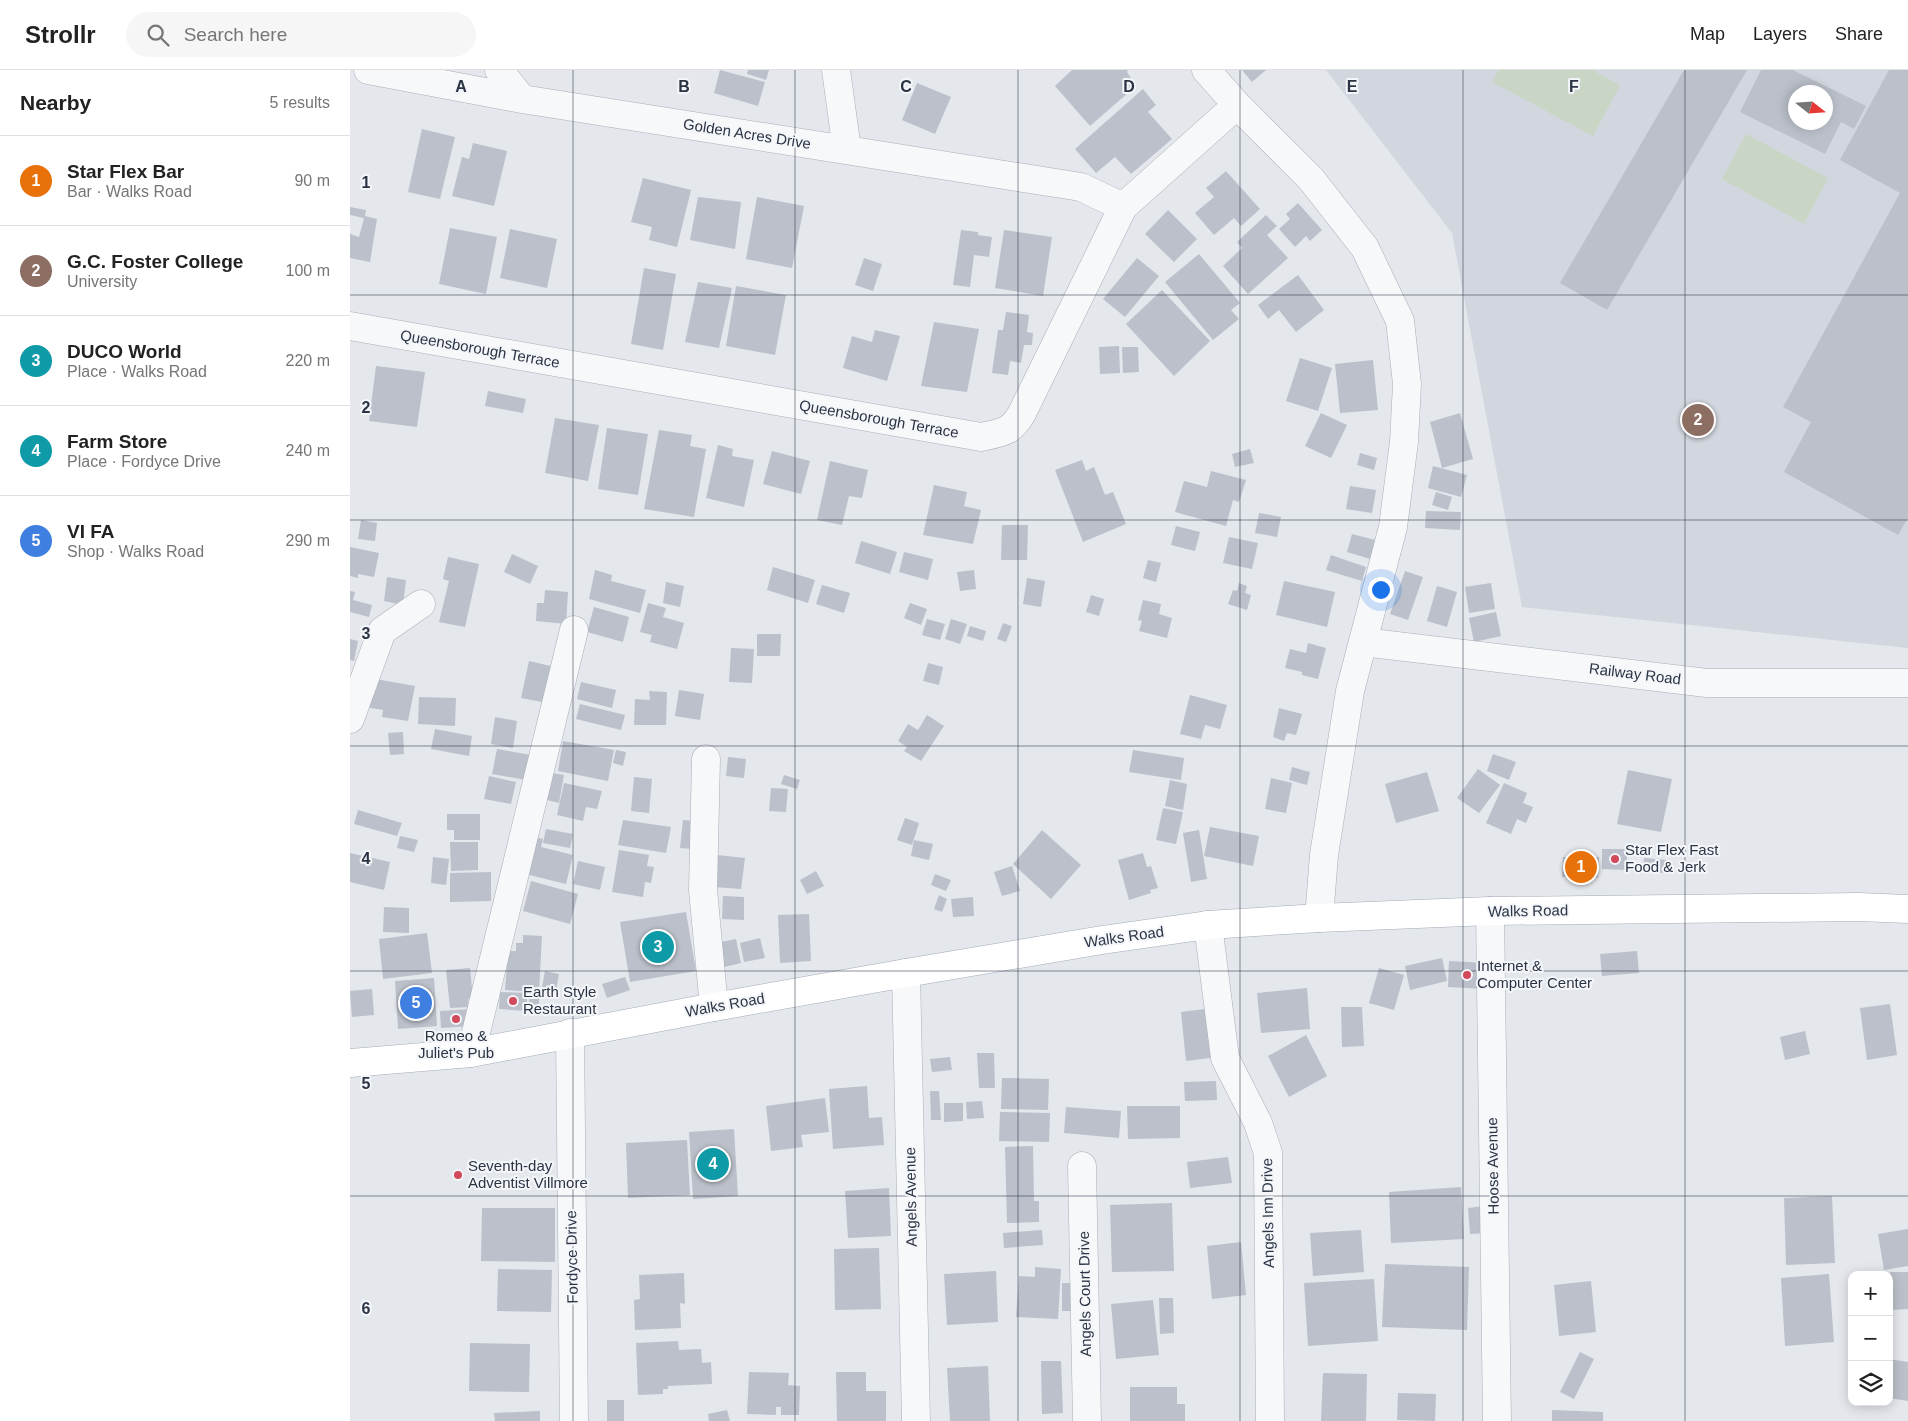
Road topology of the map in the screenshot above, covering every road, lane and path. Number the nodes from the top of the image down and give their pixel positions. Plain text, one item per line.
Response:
1 (368, 70) edge
2 (499, 70) edge
3 (836, 70) edge
4 (1206, 70) edge
5 (522, 99) junction
6 (1237, 105) junction
7 (847, 150) junction
8 (1123, 207) junction
9 (350, 326) edge
10 (421, 604) dead end
11 (574, 630) dead end
12 (1363, 642) junction
13 (1908, 683) edge
14 (350, 718) edge
15 (706, 759) dead end
16 (1908, 909) edge
17 (1490, 911) junction
18 (1319, 918) junction
19 (1208, 925) junction
20 (906, 973) junction
21 (714, 1006) junction
22 (570, 1033) junction
23 (471, 1053) junction
24 (350, 1064) edge
25 (1082, 1166) dead end
26 (574, 1421) edge
27 (916, 1421) edge
28 (1088, 1421) edge
29 (1270, 1421) edge
30 (1497, 1421) edge

1 - 5 street, Golden Acres Drive
2 - 5 street
3 - 7 street
4 - 6 street
5 - 7 street, Golden Acres Drive
6 - 8 street, Queensborough Terrace
6 - 12 street
7 - 8 street, Golden Acres Drive
8 - 9 street, Queensborough Terrace
10 - 14 street
11 - 23 street
12 - 13 street, Railway Road
12 - 18 street
15 - 21 street
16 - 17 main road, Walks Road
17 - 18 main road, Walks Road
17 - 30 street, Hoose Avenue
18 - 19 main road, Walks Road
19 - 20 main road, Walks Road
19 - 29 street, Angels Inn Drive
20 - 21 main road, Walks Road
20 - 27 street, Angels Avenue
21 - 22 main road, Walks Road
22 - 23 main road, Walks Road
22 - 26 street, Fordyce Drive
23 - 24 main road, Walks Road
25 - 28 street, Angels Court Drive

